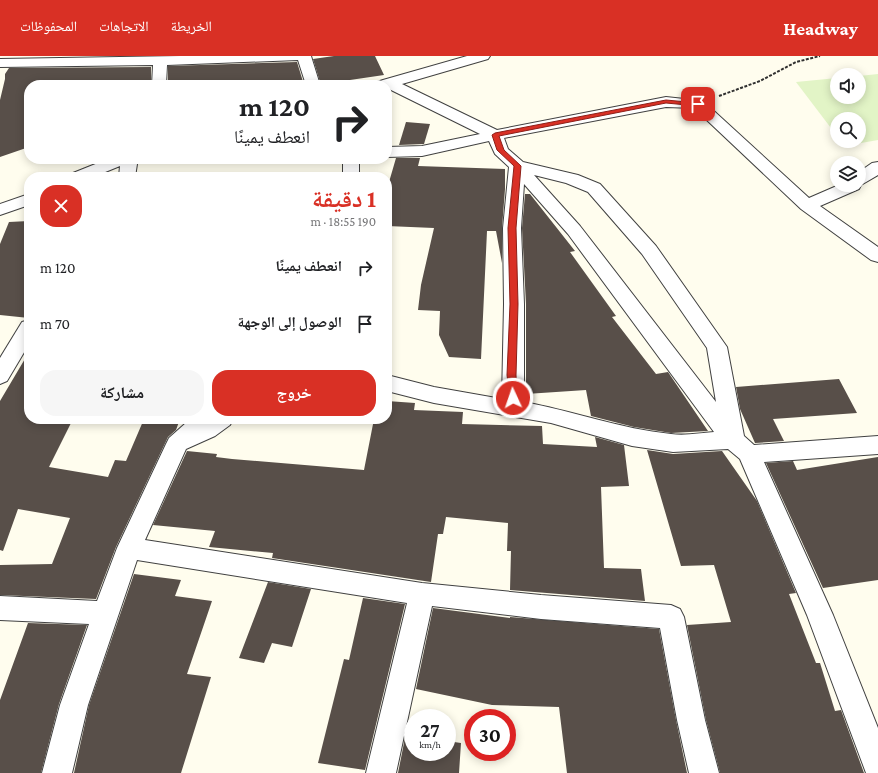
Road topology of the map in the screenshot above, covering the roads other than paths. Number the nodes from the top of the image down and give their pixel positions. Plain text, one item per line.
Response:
1 (303, 56) edge
2 (483, 56) edge
3 (160, 61) junction
4 (0, 63) edge
5 (159, 80) edge
6 (311, 80) edge
7 (392, 82) edge
8 (392, 88) edge
9 (495, 135) junction
10 (392, 152) edge
11 (110, 164) edge
12 (517, 166) junction
13 (878, 167) edge
14 (91, 172) edge
15 (866, 175) edge
16 (837, 192) edge
17 (24, 201) edge
18 (807, 205) junction
19 (0, 210) edge
20 (878, 256) edge
21 (24, 335) edge
22 (0, 376) edge
23 (392, 385) edge
24 (513, 409) junction
25 (197, 424) edge
26 (215, 424) edge
27 (177, 444) junction
28 (878, 445) edge
29 (741, 447) junction
30 (129, 548) junction
31 (422, 594) junction
32 (0, 608) edge
33 (107, 613) junction
34 (878, 766) edge
35 (57, 773) edge
36 (381, 773) edge
37 (704, 773) edge

1 - 3 street
1 - 6 street
2 - 7 street
3 - 4 street
3 - 5 street
8 - 9 street
9 - 10 street
9 - 12 street
9 - 18 street
11 - 14 street
12 - 24 street
12 - 29 street
12 - 29 street
13 - 15 street
16 - 18 street
17 - 19 street
18 - 20 street
21 - 22 street
23 - 24 street
24 - 29 street
25 - 27 street
26 - 27 street
27 - 30 street
28 - 29 street
29 - 34 street
30 - 31 street
30 - 33 street
31 - 36 street
31 - 37 street
32 - 33 street
33 - 35 street

